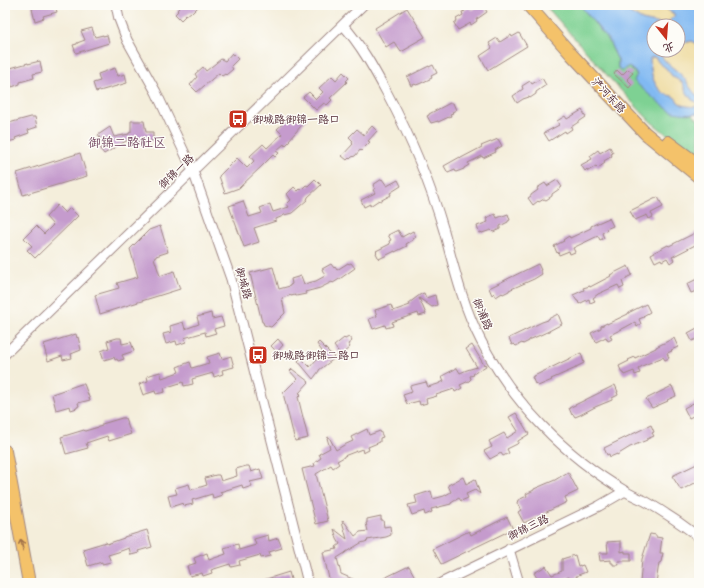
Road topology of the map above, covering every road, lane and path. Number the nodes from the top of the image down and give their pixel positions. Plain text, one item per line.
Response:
1 (116, 5) edge
2 (363, 5) edge
3 (528, 5) edge
4 (536, 5) edge
5 (343, 25) junction
6 (699, 165) edge
7 (193, 171) junction
8 (699, 177) edge
9 (5, 354) edge
10 (5, 451) edge
11 (625, 491) junction
12 (699, 537) edge
13 (509, 549) junction
14 (30, 583) edge
15 (308, 583) edge
16 (441, 583) edge
17 (519, 583) edge

1 - 7 street, 御城路
2 - 5 street, 御锦一路
3 - 8 main road, 浐河东路
4 - 6 main road, 浐河东路
5 - 7 street, 御锦一路
5 - 11 street, 御浦路
7 - 9 street, 御锦一路
7 - 15 street, 御城路
14 -> 10 main road
11 - 12 street, 御浦路
11 - 13 street, 御锦三路
13 - 16 street, 御锦三路
13 - 17 street

